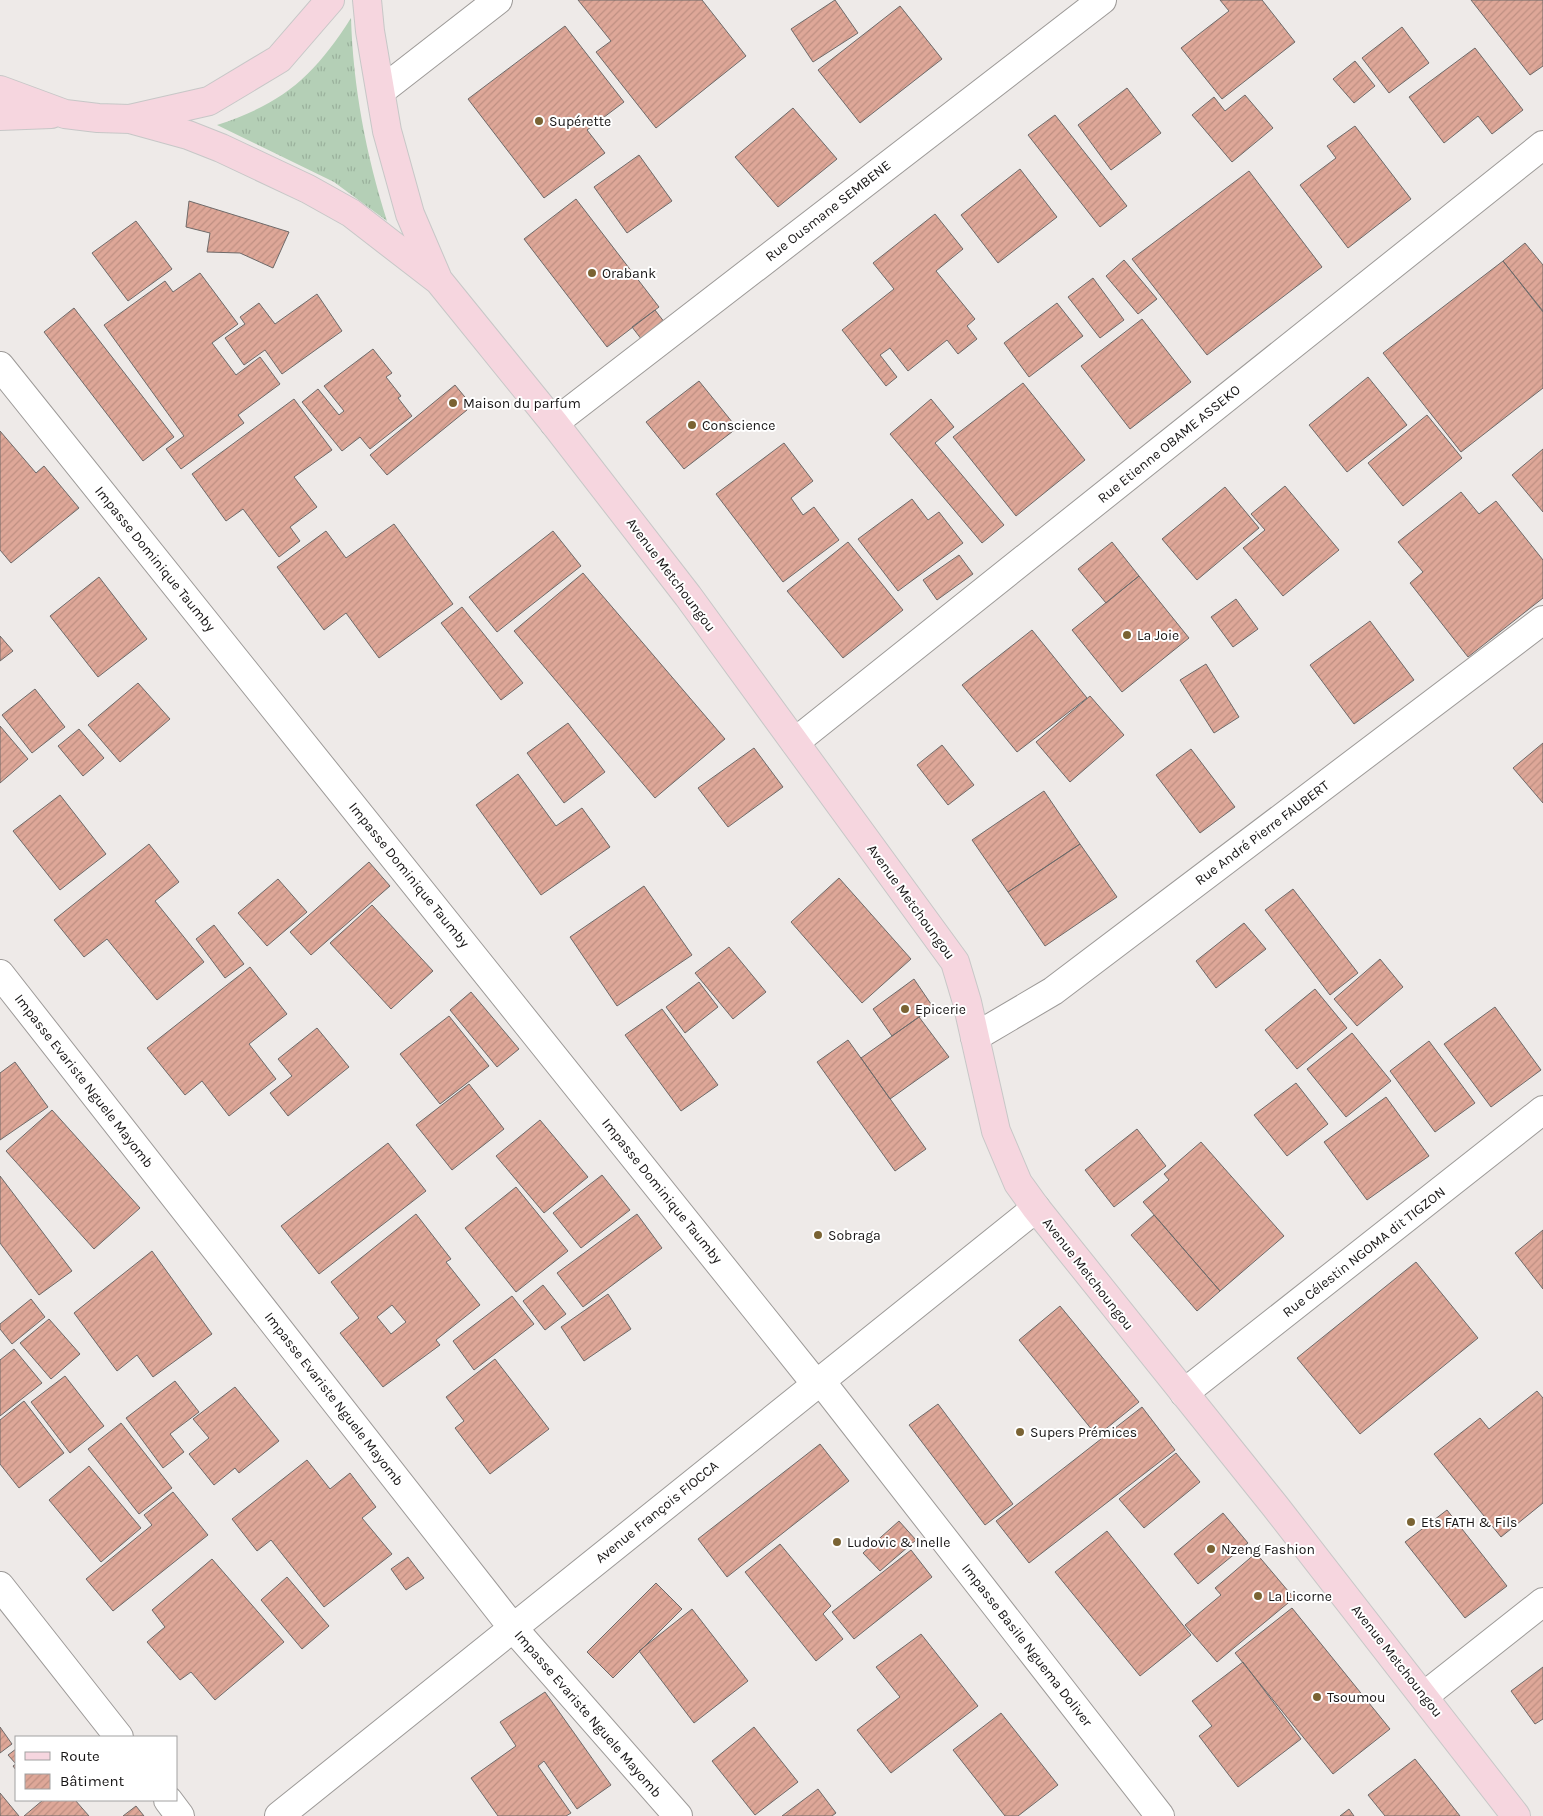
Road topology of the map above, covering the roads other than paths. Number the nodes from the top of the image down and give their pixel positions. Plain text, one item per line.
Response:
1 (330, 0) edge
2 (367, 0) edge
3 (498, 0) edge
4 (1102, 0) edge
5 (0, 90) edge
6 (381, 91) junction
7 (65, 114) junction
8 (0, 116) edge
9 (130, 118) junction
10 (1543, 145) edge
11 (439, 281) junction
12 (0, 366) edge
13 (554, 423) junction
14 (1543, 620) edge
15 (795, 742) junction
16 (0, 974) edge
17 (975, 1037) junction
18 (1543, 1110) edge
19 (1036, 1208) junction
20 (818, 1382) junction
21 (1184, 1393) junction
22 (0, 1586) edge
23 (1543, 1602) edge
24 (513, 1628) junction
25 (1424, 1696) junction
26 (118, 1736) edge
27 (169, 1801) edge
28 (180, 1816) edge
29 (279, 1816) edge
30 (678, 1816) edge
31 (1160, 1816) edge
32 (1516, 1816) edge

1 - 9 main road
2 - 6 main road
3 - 6 street
4 - 13 street, Rue Ousmane SEMBENE
5 - 7 main road
6 - 11 main road
7 - 8 main road
7 - 9 main road
9 - 11 main road
10 - 15 street, Rue Etienne OBAME ASSEKO
11 - 13 main road, Avenue Metchoungou
12 - 20 street, Impasse Dominique Taumby
13 - 15 main road, Avenue Metchoungou
14 - 17 street, Rue André Pierre FAUBERT
15 - 17 main road, Avenue Metchoungou
16 - 24 street, Impasse Evariste Nguele Mayomb
17 - 19 main road, Avenue Metchoungou
18 - 21 street, Rue Célestin NGOMA dit TIGZON
19 - 20 street, Avenue François FIOCCA
19 - 21 main road, Avenue Metchoungou
20 - 24 street, Avenue François FIOCCA
20 - 31 street, Impasse Basile Nguema Doliver
21 - 25 main road, Avenue Metchoungou
22 - 26 street
23 - 25 street
24 - 29 street, Avenue François FIOCCA
24 - 30 street, Impasse Evariste Nguele Mayomb
25 - 32 main road, Avenue Metchoungou
27 - 28 street

